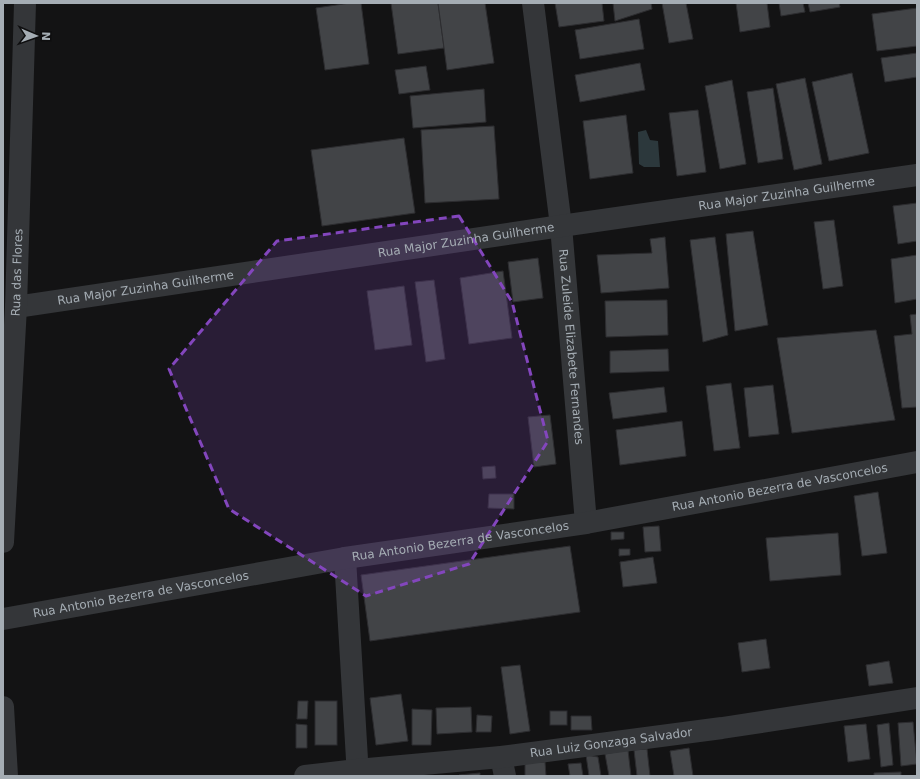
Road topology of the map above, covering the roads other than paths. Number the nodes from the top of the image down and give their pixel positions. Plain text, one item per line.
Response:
1 (25, 3) edge
2 (533, 3) edge
3 (917, 175) edge
4 (561, 226) junction
5 (16, 307) junction
6 (917, 462) edge
7 (586, 523) junction
8 (3, 542) edge
9 (345, 558) junction
10 (3, 619) edge
11 (917, 698) edge
12 (3, 707) edge
13 (503, 767) edge
14 (357, 773) edge
15 (7, 776) edge
16 (305, 776) edge

1 - 5 street, Rua das Flores
2 - 4 street, Rua Zuleide Elizabete Fernandes
3 - 4 street, Rua Major Zuzinha Guilherme
4 - 5 street, Rua Major Zuzinha Guilherme
4 - 7 street, Rua Zuleide Elizabete Fernandes
5 - 8 street, Rua das Flores
6 - 7 street, Rua Antonio Bezerra de Vasconcelos
7 - 9 street, Rua Antonio Bezerra de Vasconcelos
9 - 10 street, Rua Antonio Bezerra de Vasconcelos
9 - 14 street
11 - 13 street, Rua Luiz Gonzaga Salvador
12 - 15 street
13 - 14 street, Rua Luiz Gonzaga Salvador
14 - 16 street, Rua Luiz Gonzaga Salvador

